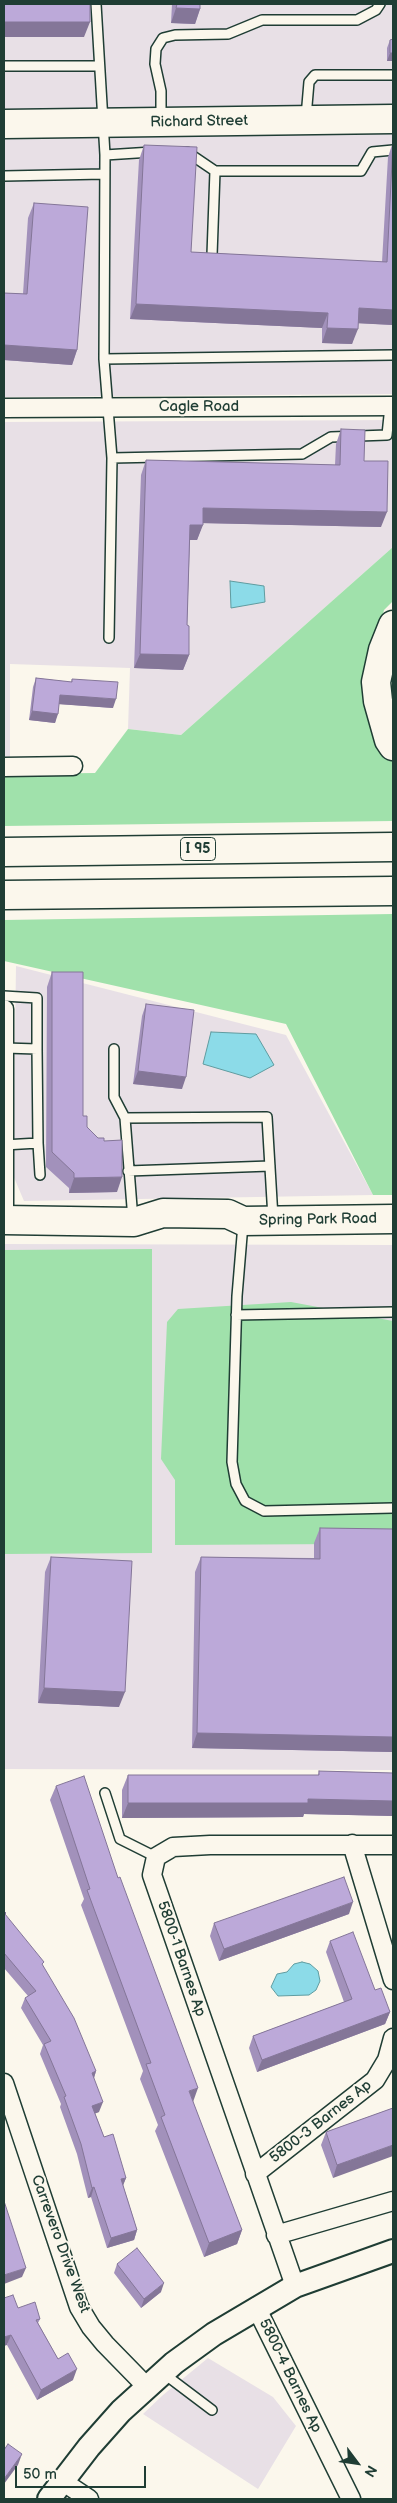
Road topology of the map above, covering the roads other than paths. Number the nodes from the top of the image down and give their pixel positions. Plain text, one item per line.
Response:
1 (96, 4) edge
2 (380, 4) edge
3 (4, 66) edge
4 (99, 66) junction
5 (393, 75) edge
6 (393, 119) edge
7 (306, 120) junction
8 (161, 122) junction
9 (104, 123) junction
10 (4, 124) edge
11 (393, 150) edge
12 (162, 152) edge
13 (179, 152) edge
14 (105, 155) junction
15 (215, 171) junction
16 (104, 174) junction
17 (4, 176) edge
18 (212, 255) edge
19 (393, 354) edge
20 (104, 358) junction
21 (391, 406) edge
22 (108, 407) junction
23 (4, 408) edge
24 (112, 458) junction
25 (393, 625) edge
26 (109, 638) dead end
27 (393, 746) edge
28 (73, 766) dead end
29 (4, 768) edge
30 (393, 847) edge
31 (4, 852) edge
32 (393, 891) edge
33 (4, 895) edge
34 (4, 996) edge
35 (4, 1008) edge
36 (5, 1048) edge
37 (38, 1049) junction
38 (114, 1049) dead end
39 (125, 1118) junction
40 (38, 1143) junction
41 (4, 1145) edge
42 (270, 1166) junction
43 (128, 1171) junction
44 (40, 1175) dead end
45 (393, 1219) edge
46 (4, 1220) edge
47 (273, 1220) junction
48 (243, 1221) junction
49 (134, 1222) junction
50 (393, 1312) edge
51 (236, 1315) junction
52 (393, 1508) edge
53 (105, 1792) dead end
54 (352, 1844) junction
55 (393, 1845) edge
56 (156, 1857) junction
57 (393, 1980) edge
58 (393, 2038) edge
59 (4, 2083) edge
60 (256, 2174) junction
61 (393, 2201) edge
62 (276, 2235) junction
63 (392, 2255) edge
64 (295, 2286) junction
65 (256, 2307) junction
66 (155, 2380) junction
67 (212, 2410) dead end
68 (62, 2481) junction
69 (49, 2499) edge
70 (89, 2499) edge
71 (351, 2499) edge

1 - 4 lane
2 - 8 lane
3 - 4 lane
4 - 9 lane
5 - 7 lane
6 - 7 main road, Richard Street
7 - 8 main road, Richard Street
8 - 9 main road, Richard Street
9 - 10 main road, Richard Street
9 - 14 lane
11 - 15 lane
12 - 14 lane
13 - 15 lane
14 - 16 lane
15 - 18 lane
16 - 17 lane
16 - 20 lane
19 - 20 lane
20 - 22 lane
21 - 22 street, Cagle Road
21 - 24 lane
22 - 23 street, Cagle Road
22 - 24 lane
24 - 26 lane
25 - 27 main road
28 - 29 street
30 - 31 main road, I 95
32 - 33 main road
34 - 37 lane
35 - 36 street
36 - 37 lane
36 - 41 street
37 - 40 lane
38 - 39 lane
39 - 42 lane
39 - 43 lane
40 - 41 lane
40 - 44 lane
41 - 46 street
42 - 43 lane
42 - 47 lane
43 - 49 lane
45 - 47 main road, Spring Park Road
46 - 49 main road, Spring Park Road
47 - 48 main road, Spring Park Road
48 - 49 main road, Spring Park Road
48 - 51 lane
50 - 51 lane
51 - 52 lane
53 - 56 lane
54 - 55 street
54 - 56 street
54 - 57 street
56 - 60 street, 5800-1 Barnes Ap
58 - 60 street, 5800-3 Barnes Ap
59 - 66 street, Carrevero Drive West
60 - 62 street, 5800-1 Barnes Ap
61 - 62 street
62 - 64 street, 5800-1 Barnes Ap
63 - 64 street
64 - 65 street
65 - 66 street
65 - 71 street, 5800-4 Barnes Ap
66 - 67 lane
66 - 68 street
68 - 69 street
68 - 70 street

